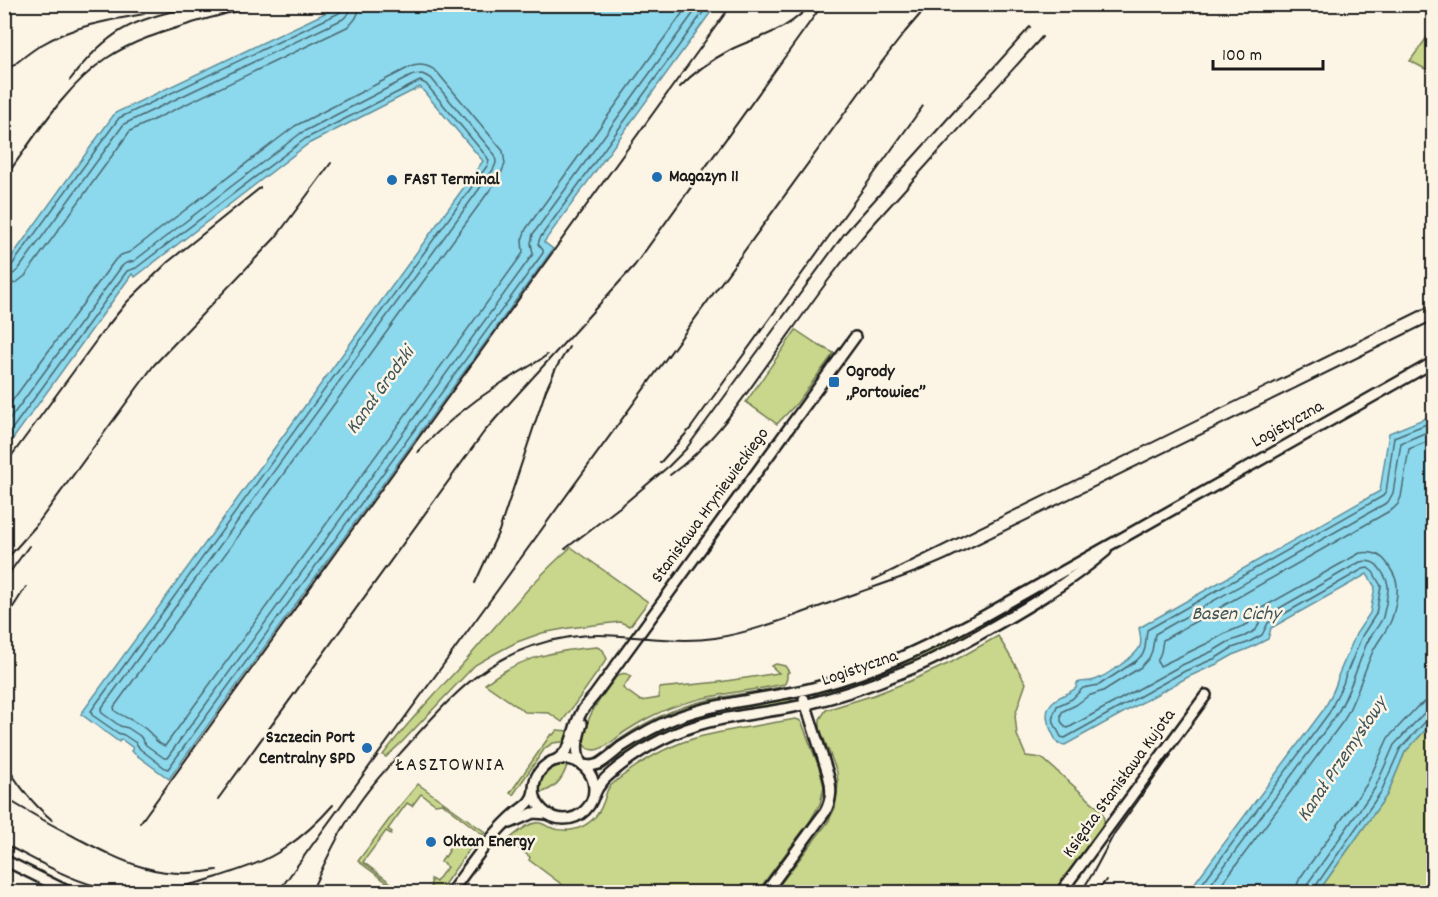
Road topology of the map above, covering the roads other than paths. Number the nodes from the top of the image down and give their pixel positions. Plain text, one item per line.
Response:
1 (855, 337) dead end
2 (1434, 362) edge
3 (1127, 535) junction
4 (801, 691) junction
5 (1206, 695) dead end
6 (594, 696) junction
7 (806, 705) junction
8 (556, 760) junction
9 (582, 765) junction
10 (534, 791) junction
11 (594, 796) junction
12 (550, 815) junction
13 (500, 829) junction
14 (4, 860) edge
15 (69, 892) edge
16 (451, 892) edge
17 (766, 892) edge
18 (1060, 892) edge

1 - 6 street, Stanisława Hryniewieckiego
2 - 3 street, Logistyczna
3 - 4 street, Logistyczna
3 - 7 street, Logistyczna
4 - 7 street
4 - 9 street, Logistyczna
5 - 18 street, Księdza Stanisława Kujota
6 - 8 street, Stanisława Hryniewieckiego
6 - 9 street, Stanisława Hryniewieckiego
7 - 11 street, Logistyczna
7 - 17 street
8 - 9 street
8 - 10 street
9 - 11 street
10 - 12 street
10 - 13 street
11 - 12 street
12 - 13 street
13 - 16 street
14 - 15 street

